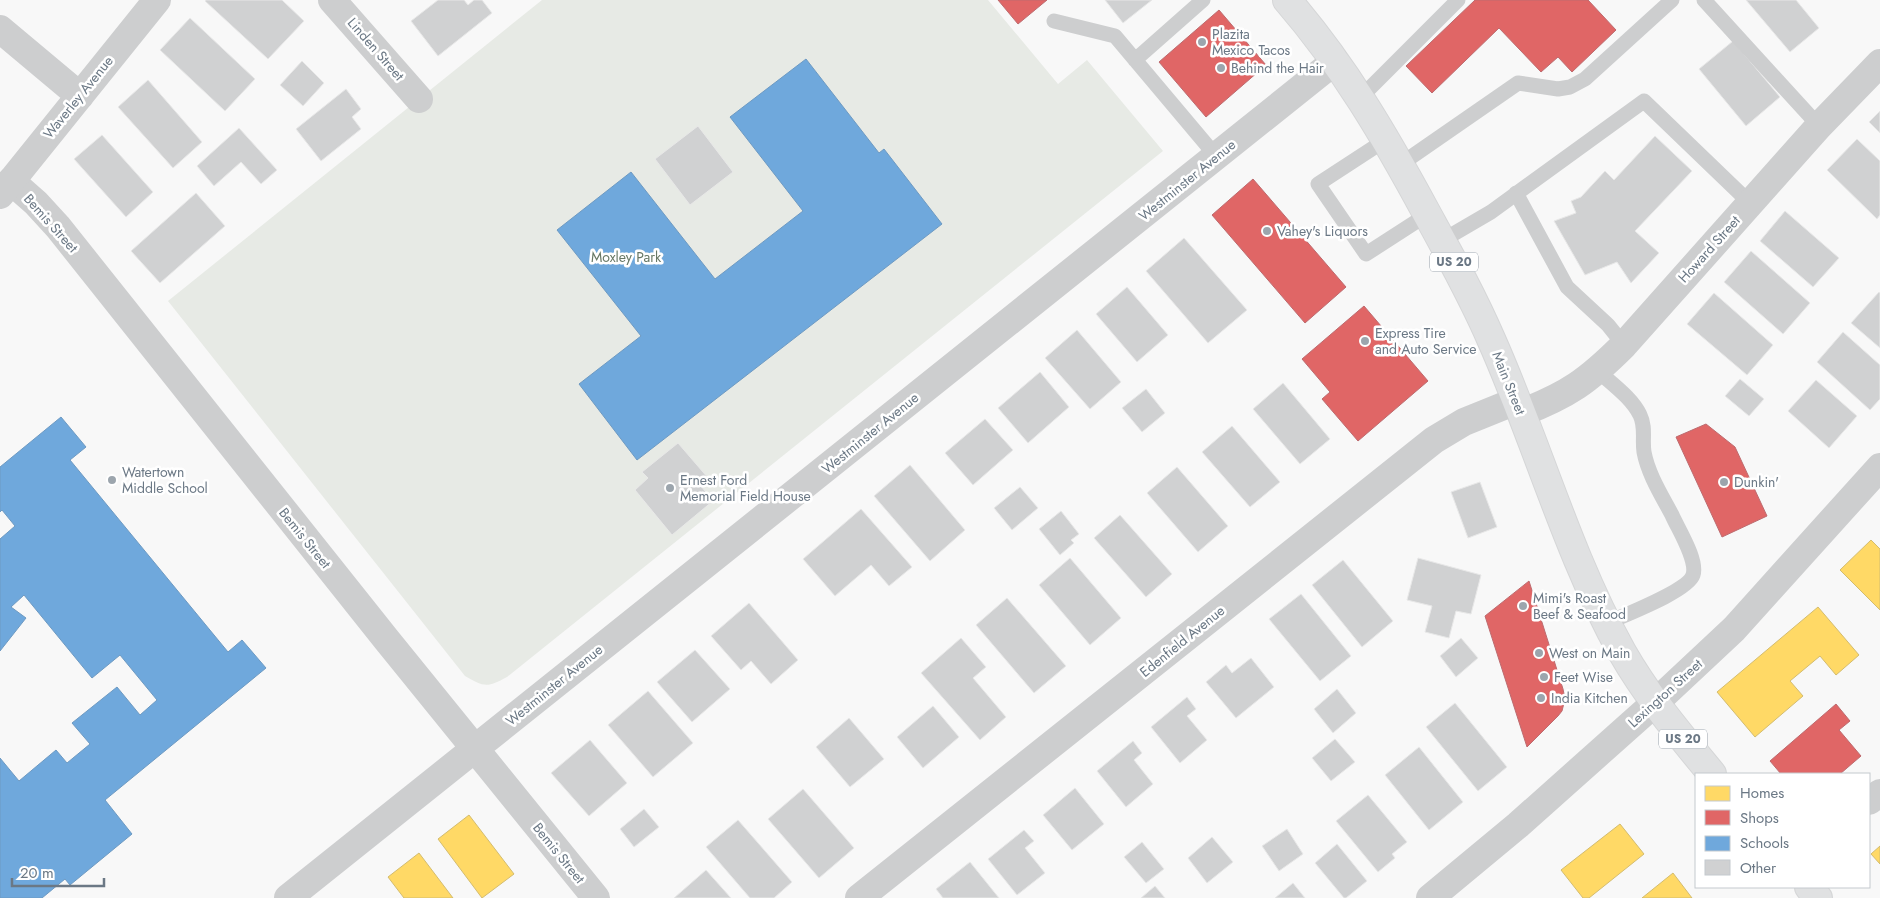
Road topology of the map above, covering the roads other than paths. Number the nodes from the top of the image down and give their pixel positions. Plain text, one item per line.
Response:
1 (157, 0) edge
2 (332, 0) edge
3 (1203, 0) edge
4 (1287, 0) edge
5 (1458, 0) edge
6 (1672, 0) edge
7 (1704, 0) edge
8 (1054, 21) dead end
9 (0, 29) edge
10 (1135, 60) junction
11 (1336, 61) junction
12 (1880, 63) edge
13 (80, 96) junction
14 (1361, 97) junction
15 (419, 99) dead end
16 (1819, 126) junction
17 (1387, 139) junction
18 (1216, 156) junction
19 (1401, 164) junction
20 (5, 188) edge
21 (1516, 193) junction
22 (1750, 203) junction
23 (1428, 214) junction
24 (1443, 240) junction
25 (1624, 345) junction
26 (1598, 371) junction
27 (1519, 407) junction
28 (1880, 467) edge
29 (1607, 623) junction
30 (1656, 702) junction
31 (475, 748) junction
32 (1711, 773) edge
33 (1810, 888) edge
34 (288, 898) edge
35 (596, 898) edge
36 (859, 898) edge
37 (1430, 898) edge
38 (1818, 898) edge

1 - 13 street, Waverley Avenue
2 - 15 street, Linden Street
3 - 10 lane
4 - 11 main road, Main Street / US 20
5 - 14 lane
6 - 19 lane
7 - 16 lane
8 - 10 lane
9 - 13 street
10 - 18 lane
11 - 14 main road, Main Street / US 20
11 - 18 street, Westminster Avenue
12 - 16 street, Howard Street
13 - 20 street, Waverley Avenue
14 - 17 main road, Main Street / US 20
16 - 22 street, Howard Street
17 - 19 main road, Main Street / US 20
17 - 23 lane
18 - 31 street, Westminster Avenue
19 - 23 main road, Main Street / US 20
20 - 31 street, Bemis Street
21 - 22 lane
21 - 24 lane
21 - 25 lane
22 - 25 street, Howard Street
23 - 24 main road, Main Street / US 20
24 - 27 main road, Main Street / US 20
25 - 26 street, Howard Street
26 - 27 street, Howard Street
26 - 29 lane
27 - 29 main road, Main Street / US 20
27 - 36 street, Edenfield Avenue
28 - 30 street, Lexington Street
29 - 30 main road, Main Street / US 20
30 - 32 main road, Main Street / US 20
30 - 37 street, Lexington Street
31 - 34 street, Westminster Avenue
31 - 35 street, Bemis Street
33 - 38 main road

